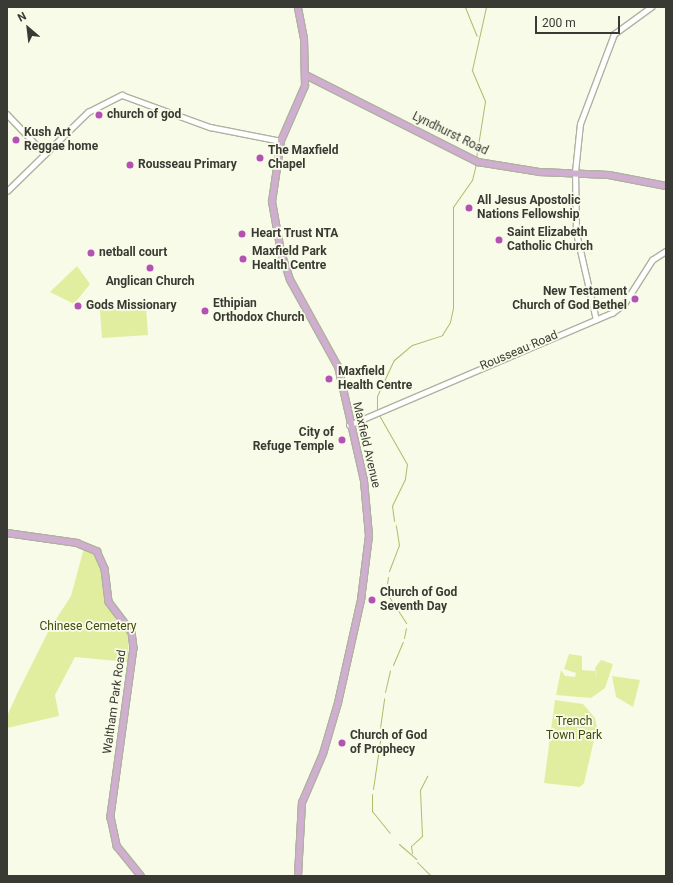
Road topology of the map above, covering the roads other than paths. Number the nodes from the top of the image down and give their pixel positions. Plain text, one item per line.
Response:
1 (651, 7) edge
2 (298, 9) edge
3 (306, 75) junction
4 (7, 114) edge
5 (281, 141) junction
6 (44, 154) junction
7 (575, 172) junction
8 (666, 186) edge
9 (7, 191) edge
10 (666, 251) edge
11 (596, 320) junction
12 (349, 425) junction
13 (7, 533) edge
14 (141, 876) edge
15 (298, 876) edge

1 - 7 street
2 - 3 main road, Maxfield Avenue
3 - 5 main road, Maxfield Avenue
3 - 7 main road, Lyndhurst Road
4 - 6 street
5 - 6 street
5 - 12 main road, Maxfield Avenue
6 - 9 street
7 - 8 main road, Lyndhurst Road
7 - 11 street
10 - 11 street, Rousseau Road
11 - 12 street, Rousseau Road
12 - 15 main road, Maxfield Avenue
13 - 14 main road, Waltham Park Road

